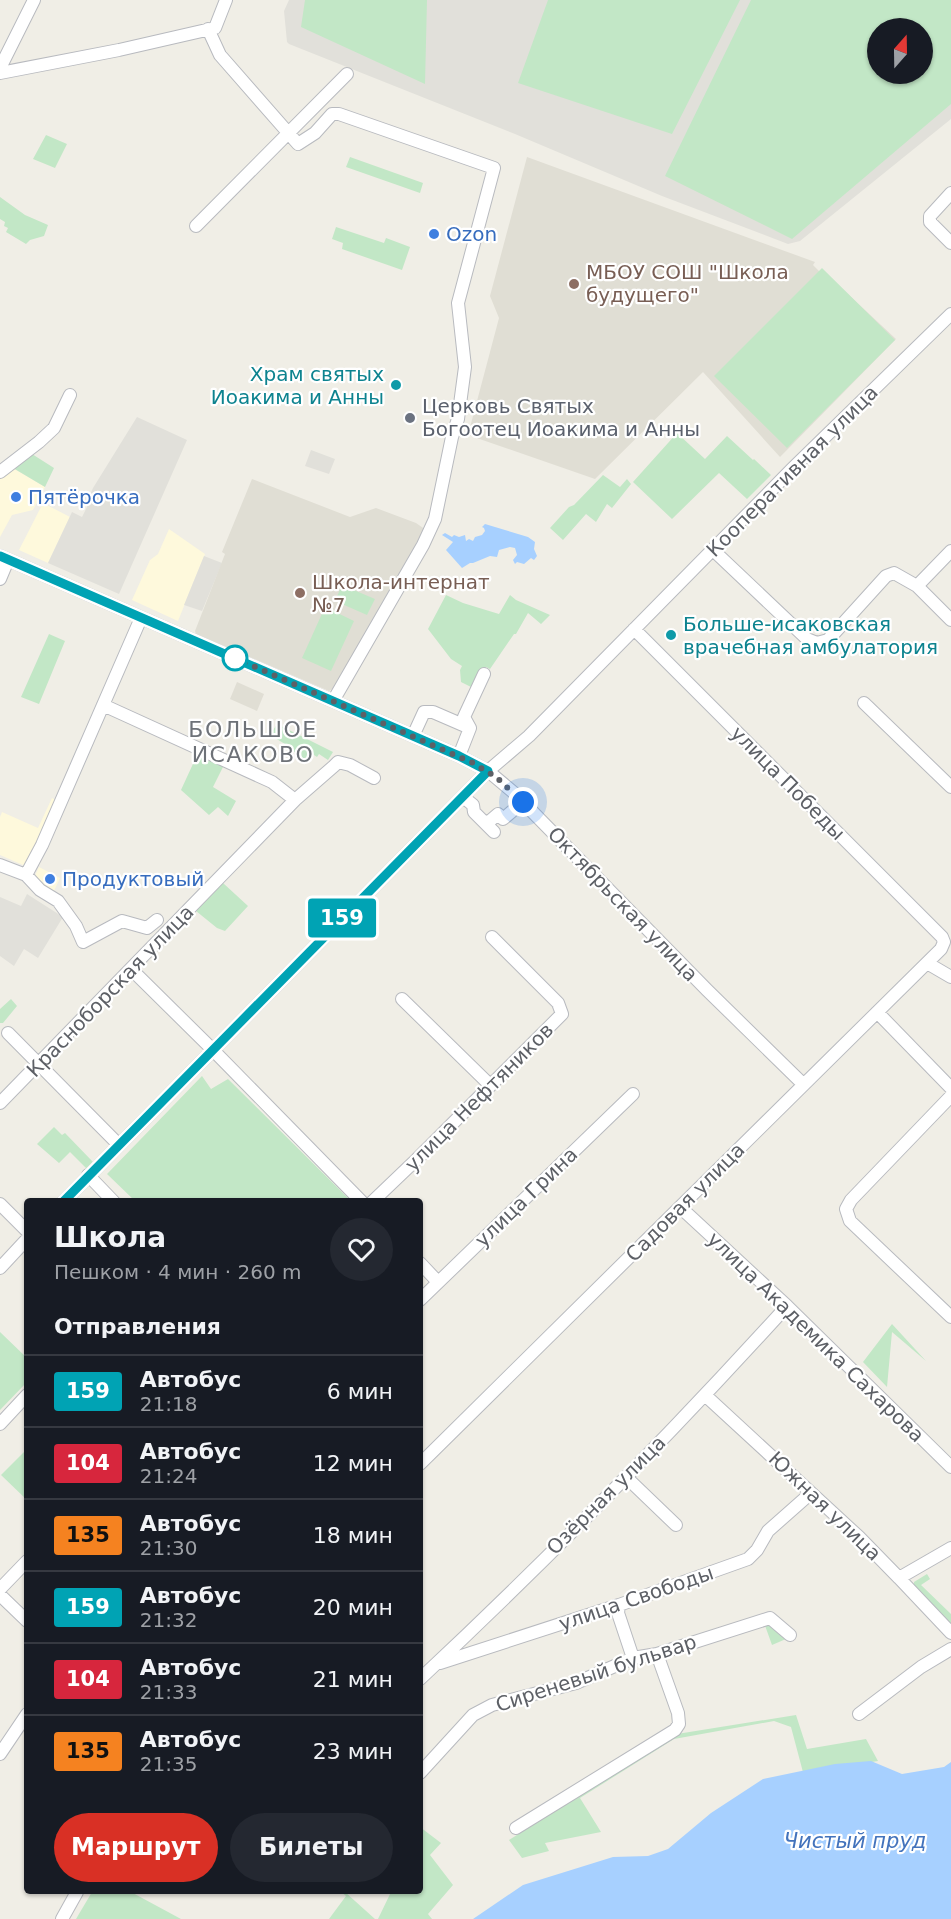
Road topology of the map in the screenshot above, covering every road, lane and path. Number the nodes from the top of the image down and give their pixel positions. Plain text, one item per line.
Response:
1 (34, 0) edge
2 (226, 0) edge
3 (208, 29) junction
4 (0, 71) edge
5 (347, 74) dead end
6 (288, 133) junction
7 (951, 192) edge
8 (196, 226) dead end
9 (951, 243) edge
10 (951, 314) edge
11 (69, 395) dead end
12 (0, 472) edge
13 (712, 549) junction
14 (951, 551) edge
15 (4, 558) edge
16 (0, 579) edge
17 (917, 586) junction
18 (141, 618) junction
19 (951, 620) edge
20 (634, 629) junction
21 (484, 674) dead end
22 (333, 701) junction
23 (864, 703) dead end
24 (103, 705) junction
25 (470, 728) junction
26 (413, 736) junction
27 (459, 756) junction
28 (488, 771) junction
29 (374, 778) dead end
30 (951, 787) edge
31 (463, 797) junction
32 (295, 800) junction
33 (523, 802) junction
34 (0, 865) edge
35 (26, 875) junction
36 (157, 920) dead end
37 (492, 937) dead end
38 (942, 937) joint
39 (927, 963) junction
40 (131, 969) junction
41 (951, 977) edge
42 (402, 999) dead end
43 (877, 1012) junction
44 (8, 1033) dead end
45 (212, 1048) junction
46 (40, 1063) junction
47 (803, 1084) junction
48 (490, 1085) junction
49 (951, 1088) edge
50 (633, 1094) dead end
51 (951, 1096) edge
52 (0, 1103) edge
53 (118, 1144) junction
54 (88, 1175) junction
55 (67, 1198) edge
56 (110, 1198) edge
57 (358, 1198) edge
58 (376, 1198) edge
59 (0, 1204) edge
60 (680, 1207) junction
61 (24, 1228) edge
62 (24, 1242) edge
63 (423, 1266) edge
64 (0, 1268) edge
65 (438, 1282) junction
66 (423, 1297) edge
67 (787, 1306) junction
68 (951, 1317) edge
69 (706, 1396) junction
70 (24, 1398) edge
71 (0, 1425) edge
72 (423, 1461) edge
73 (951, 1467) edge
74 (626, 1477) junction
75 (810, 1493) junction
76 (676, 1525) dead end
77 (951, 1548) edge
78 (24, 1564) edge
79 (899, 1578) junction
80 (0, 1588) edge
81 (0, 1595) edge
82 (619, 1605) junction
83 (24, 1618) edge
84 (951, 1633) edge
85 (790, 1635) dead end
86 (951, 1649) edge
87 (657, 1654) junction
88 (633, 1658) junction
89 (436, 1664) junction
90 (423, 1676) edge
91 (859, 1714) dead end
92 (24, 1718) edge
93 (0, 1754) edge
94 (423, 1770) edge
95 (516, 1828) dead end
96 (76, 1894) edge
97 (62, 1919) edge

1 - 4 street
2 - 3 street
3 - 4 street
3 - 6 street
5 - 6 street
6 - 8 street
6 - 22 street
7 - 9 street
10 - 13 street, Кооперативная улица
11 - 12 street
13 - 17 street
13 - 20 street, Кооперативная улица
14 - 17 street
15 - 16 street
15 - 18 street, Октябрьская улица
17 - 19 street
18 - 22 street, Октябрьская улица
18 - 24 street
20 - 28 street, Кооперативная улица
20 - 38 street, улица Победы
21 - 25 street
22 - 26 street, Октябрьская улица
23 - 30 street
24 - 32 street
24 - 35 street
25 - 26 street
25 - 27 street
26 - 27 street, Октябрьская улица
27 - 28 street, Октябрьская улица
28 - 31 street
28 - 33 street, Октябрьская улица
29 - 32 street, Красноборская улица
31 - 33 street
31 - 45 street
32 - 40 street, Красноборская улица
33 - 47 street, Октябрьская улица
34 - 35 street
35 - 36 street
37 - 48 street, улица Нефтяников
38 - 39 street, Садовая улица
39 - 41 street
39 - 43 street, Садовая улица
40 - 45 street
40 - 46 street, Красноборская улица
42 - 48 street
43 - 47 street, Садовая улица
43 - 49 street
44 - 46 street
45 - 53 street
45 - 57 street
46 - 52 street, Красноборская улица
46 - 53 street
47 - 60 street, Садовая улица
48 - 58 street, улица Нефтяников
50 - 65 street, улица Грина
51 - 68 street
53 - 54 street
54 - 55 street
54 - 56 street
59 - 61 street
60 - 67 street, улица Академика Сахарова
60 - 72 street, Садовая улица
62 - 64 street
63 - 65 street
65 - 66 street, улица Грина
67 - 69 street, Озёрная улица
67 - 73 street, улица Академика Сахарова
69 - 74 street, Озёрная улица
69 - 75 street, Южная улица
70 - 71 street
74 - 76 street
74 - 89 street, Озёрная улица
75 - 79 street, Южная улица
75 - 82 street, улица Свободы
77 - 79 street
78 - 80 street
79 - 84 street, Южная улица
81 - 83 street
82 - 88 street
82 - 89 street, улица Свободы
85 - 87 street, Сиреневый бульвар
86 - 91 street
87 - 88 street, Сиреневый бульвар
87 - 95 street
88 - 94 street, Сиреневый бульвар
89 - 90 street, Озёрная улица
92 - 93 street
96 - 97 street

